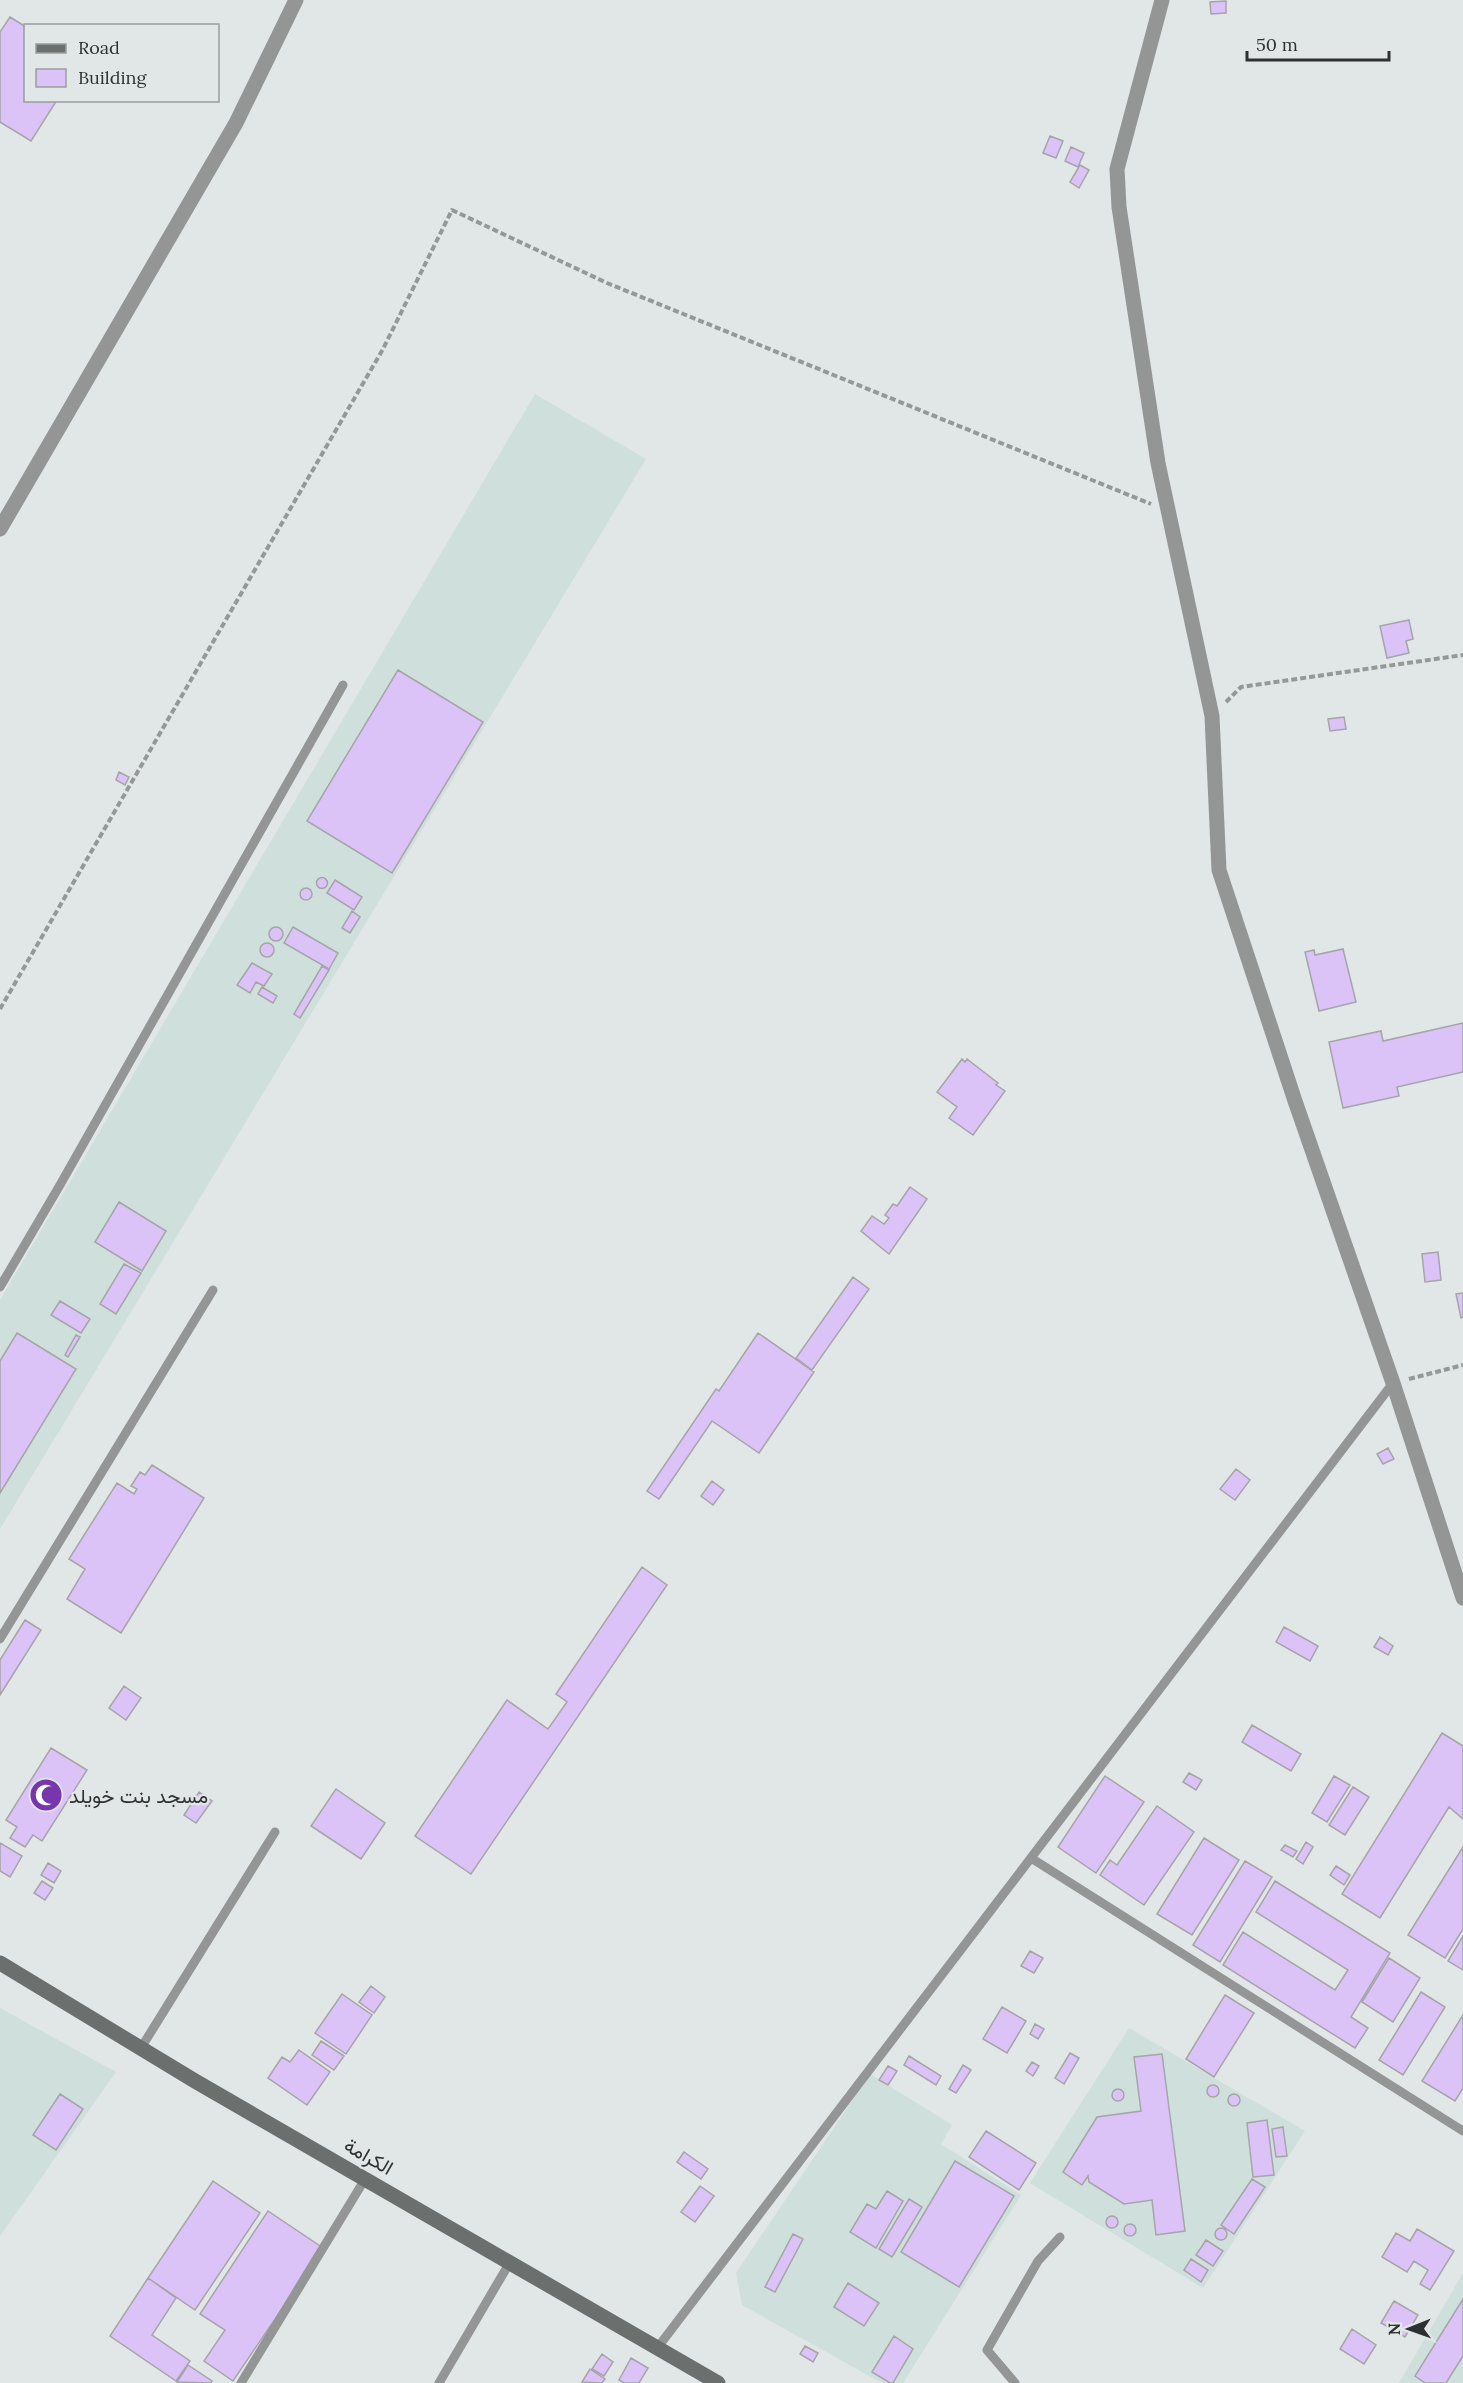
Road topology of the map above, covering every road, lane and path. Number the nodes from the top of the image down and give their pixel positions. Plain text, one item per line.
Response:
1 (296, 0) edge
2 (1162, 0) edge
3 (1169, 511) junction
4 (0, 529) edge
5 (1463, 655) edge
6 (343, 685) dead end
7 (1212, 716) junction
8 (0, 1009) edge
9 (0, 1287) edge
10 (213, 1290) dead end
11 (1463, 1365) edge
12 (1393, 1383) junction
13 (1463, 1598) edge
14 (0, 1639) edge
15 (275, 1832) dead end
16 (1031, 1858) junction
17 (0, 1964) edge
18 (141, 2048) junction
19 (1463, 2131) edge
20 (365, 2179) junction
21 (1060, 2237) dead end
22 (510, 2262) junction
23 (658, 2347) junction
24 (241, 2383) edge
25 (439, 2383) edge
26 (718, 2383) edge
27 (1015, 2383) edge

1 - 4 street
2 - 3 street
3 - 7 street
3 - 8 path
5 - 7 path
6 - 9 lane
7 - 12 street
10 - 14 lane
11 - 12 path
12 - 13 street
12 - 16 lane
15 - 18 lane
16 - 19 lane
16 - 23 lane
17 - 18 main road, الكرامة
18 - 20 main road, الكرامة
20 - 22 main road, الكرامة
20 - 24 lane
21 - 27 lane
22 - 23 main road, الكرامة
22 - 25 lane
23 - 26 main road, الكرامة

